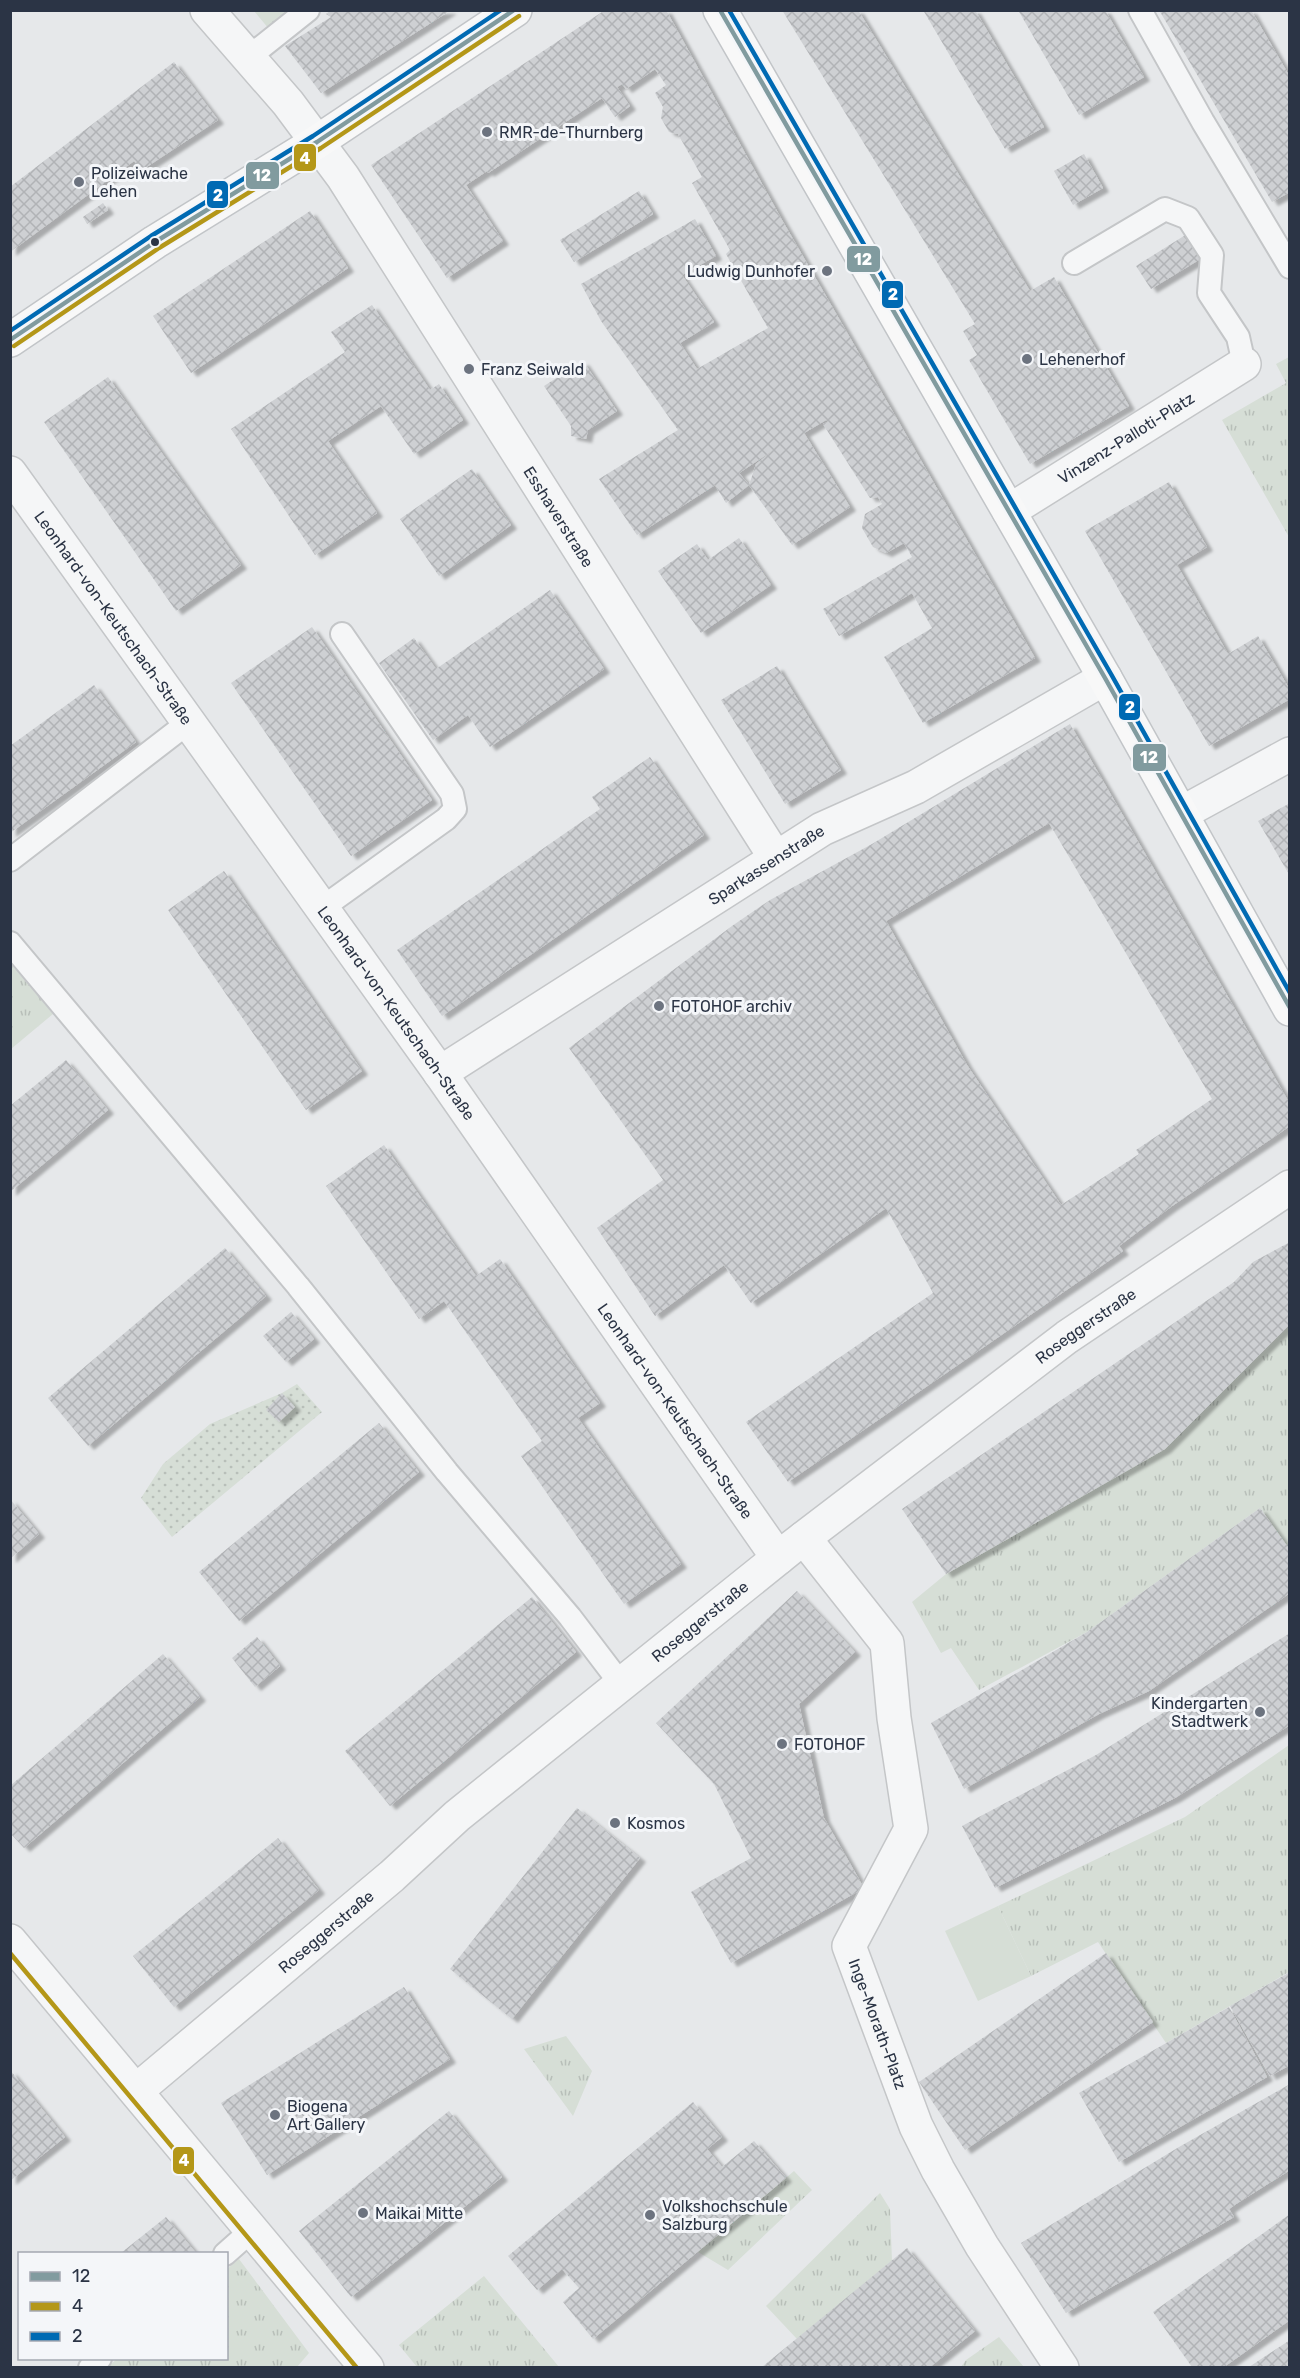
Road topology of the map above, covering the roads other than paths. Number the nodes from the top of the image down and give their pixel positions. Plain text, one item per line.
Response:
1 (207, 10) edge
2 (308, 10) edge
3 (515, 10) edge
4 (720, 10) edge
5 (1140, 10) edge
6 (249, 57) junction
7 (317, 142) junction
8 (1074, 263) dead end
9 (1290, 267) edge
10 (10, 340) edge
11 (1244, 364) joint
12 (10, 473) edge
13 (1009, 511) junction
14 (342, 634) dead end
15 (1105, 678) junction
16 (189, 722) junction
17 (1290, 754) edge
18 (1182, 813) junction
19 (775, 857) junction
20 (10, 860) edge
21 (321, 908) junction
22 (10, 944) edge
23 (1290, 1009) edge
24 (440, 1073) junction
25 (1290, 1187) edge
26 (804, 1538) junction
27 (778, 1558) junction
28 (621, 1684) junction
29 (10, 1941) edge
30 (136, 2091) junction
31 (252, 2230) junction
32 (226, 2252) edge
33 (367, 2367) edge
34 (1062, 2367) edge

1 - 6 street, Esshaverstraße
2 - 6 lane
3 - 7 main road
4 - 13 main road
5 - 9 lane
6 - 7 street, Esshaverstraße
7 - 10 main road
7 - 19 street, Esshaverstraße
8 - 11 lane
11 - 13 street, Vinzenz-Palloti-Platz
12 - 16 street, Leonhard-von-Keutschach-Straße
13 - 15 main road
14 - 21 lane
15 - 18 main road
15 - 19 street, Sparkassenstraße
16 - 20 lane
16 - 21 street, Leonhard-von-Keutschach-Straße
17 - 18 street
18 - 23 main road
19 - 24 street, Sparkassenstraße
21 - 24 street, Leonhard-von-Keutschach-Straße
22 - 28 lane
24 - 27 street, Leonhard-von-Keutschach-Straße
25 - 26 street, Roseggerstraße
26 - 27 street, Roseggerstraße
26 - 34 street, Inge-Morath-Platz
27 - 28 street, Roseggerstraße
28 - 30 street, Roseggerstraße
29 - 30 street
30 - 31 street
31 - 32 lane
31 - 33 street

